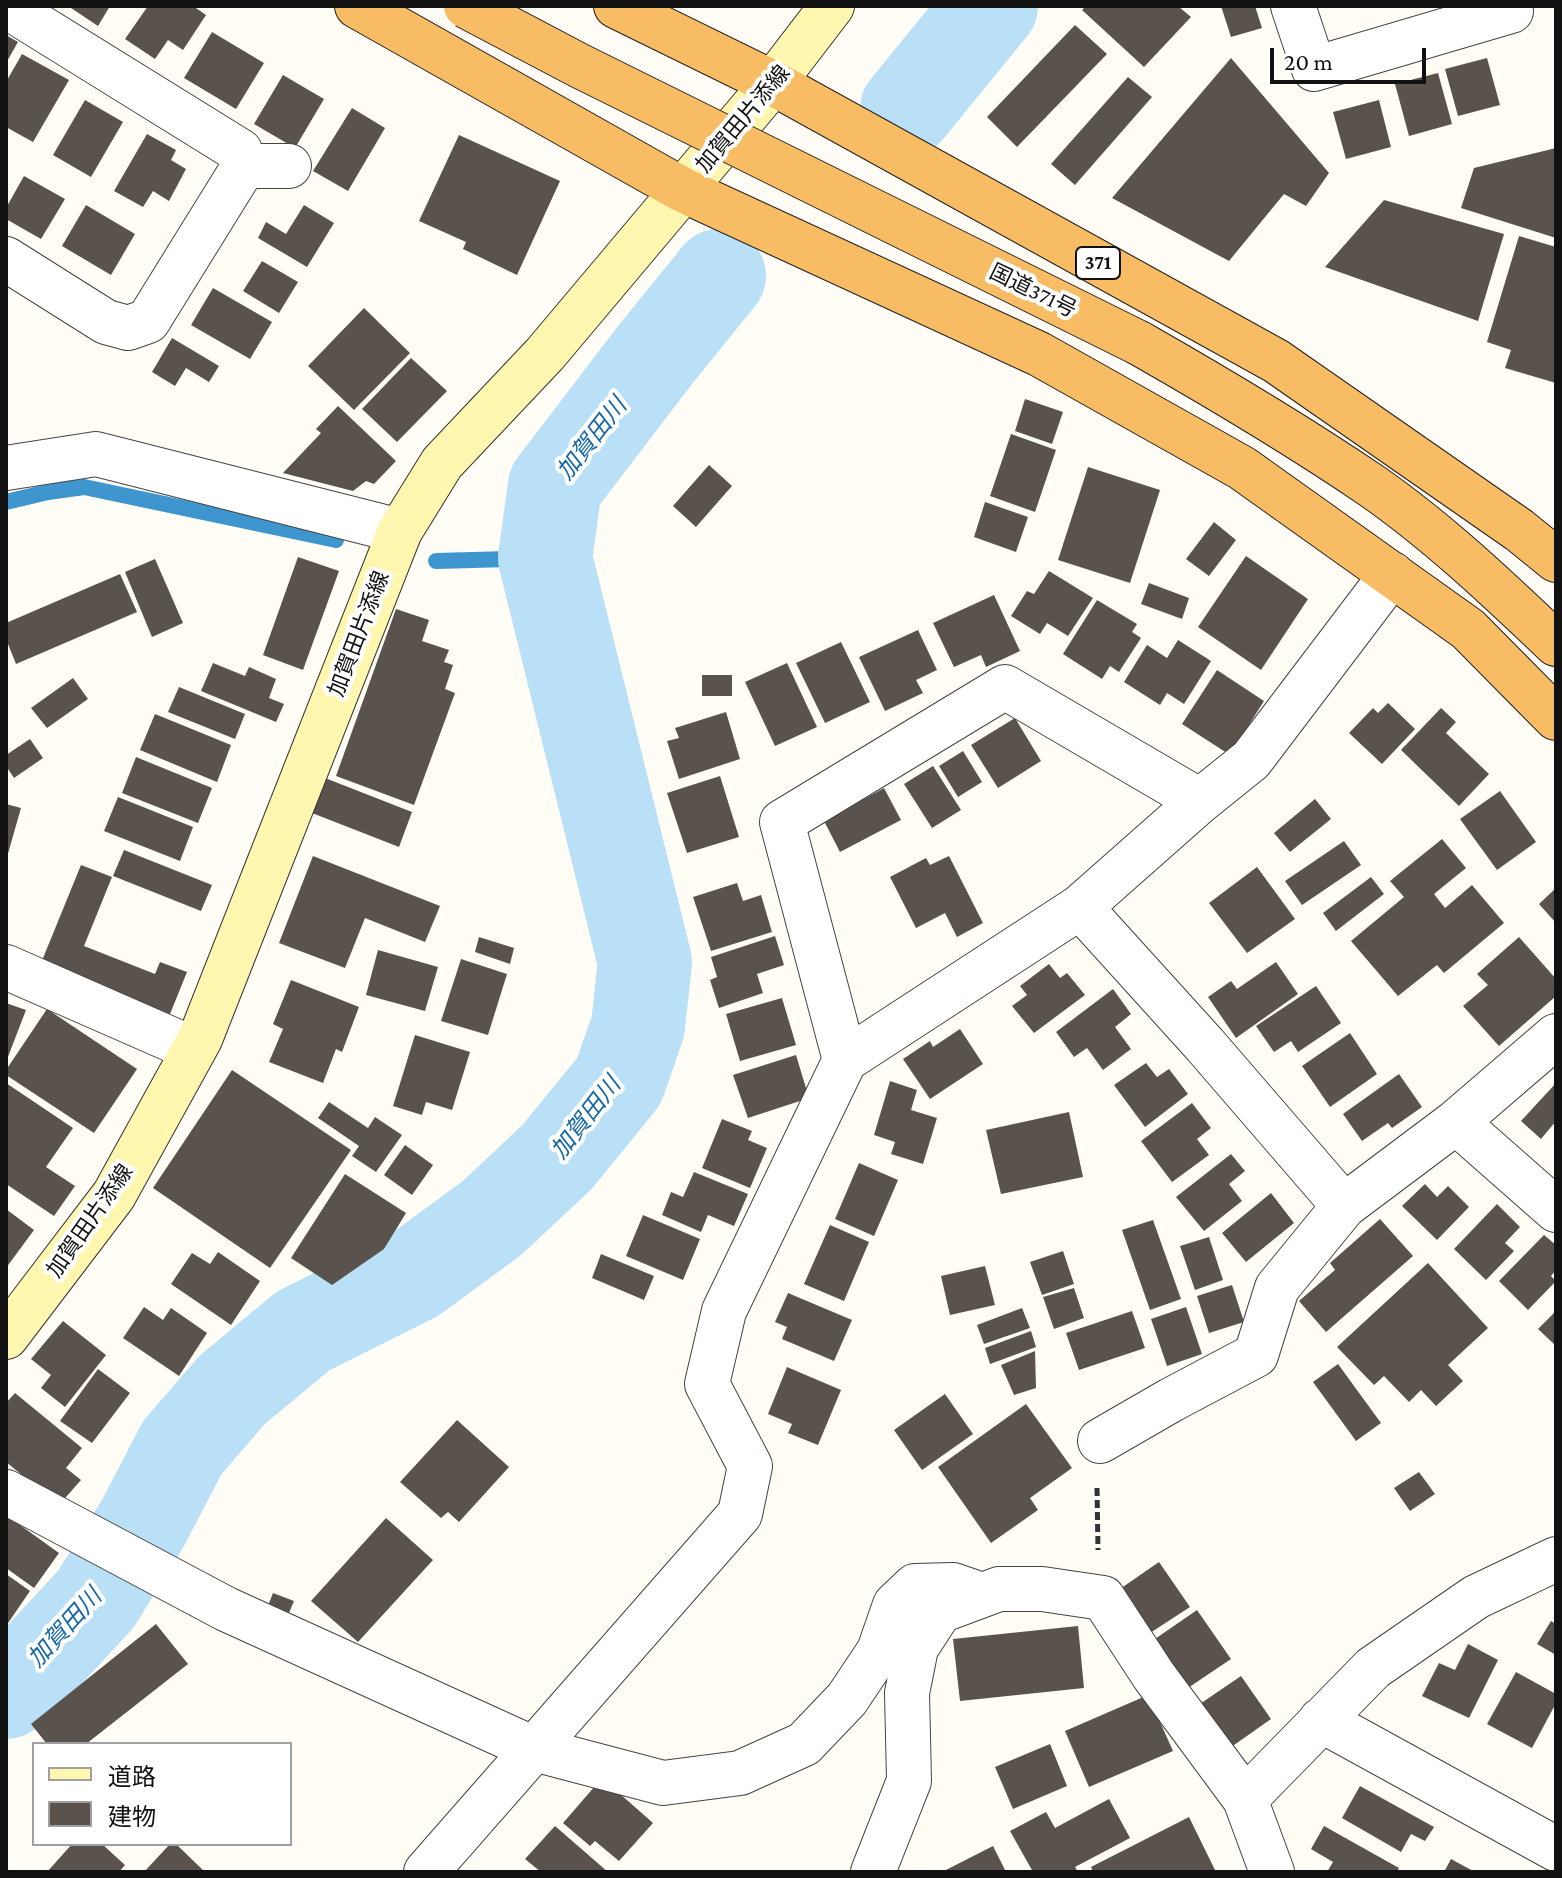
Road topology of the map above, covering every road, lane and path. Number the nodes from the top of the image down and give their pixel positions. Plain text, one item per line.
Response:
1 (6, 6) edge
2 (357, 6) edge
3 (466, 6) edge
4 (616, 6) edge
5 (832, 6) edge
6 (1293, 6) edge
7 (1510, 6) edge
8 (773, 83) junction
9 (244, 166) junction
10 (289, 166) dead end
11 (683, 190) junction
12 (6, 259) edge
13 (6, 468) edge
14 (400, 531) junction
15 (1556, 560) edge
16 (1392, 574) junction
17 (1556, 644) edge
18 (1556, 718) edge
19 (1200, 801) junction
20 (1080, 907) junction
21 (6, 967) edge
22 (1556, 1036) edge
23 (193, 1049) junction
24 (845, 1060) junction
25 (1456, 1122) junction
26 (1344, 1206) junction
27 (1556, 1210) edge
28 (6, 1337) edge
29 (1100, 1441) joint
30 (6, 1492) edge
31 (1556, 1559) edge
32 (982, 1595) junction
33 (1103, 1598) junction
34 (1321, 1720) junction
35 (534, 1749) junction
36 (1245, 1799) junction
37 (1556, 1849) edge
38 (426, 1872) edge
39 (873, 1872) edge
40 (1272, 1872) edge

1 - 9 street
2 - 11 highway
3 - 17 highway, 国道371号 / 371, bridge
4 - 8 highway, 371
5 - 8 main road, 加賀田片添線
6 - 7 street
8 - 11 main road, 加賀田片添線
8 - 15 highway, 371
9 - 10 street
9 - 12 street
11 - 14 main road, 加賀田片添線
11 - 16 highway
13 - 14 street
14 - 23 main road, 加賀田片添線
16 - 18 highway
16 - 19 street
19 - 20 street
19 - 24 street
20 - 24 street
20 - 26 street
21 - 23 street
22 - 25 street
23 - 28 main road, 加賀田片添線
24 - 35 street
25 - 26 street
25 - 27 street
26 - 29 street
29 - 33 path
30 - 35 street
31 - 34 street
32 - 33 street
32 - 35 street
32 - 39 street
33 - 36 street
34 - 36 street
34 - 37 street
35 - 38 street
36 - 40 street

